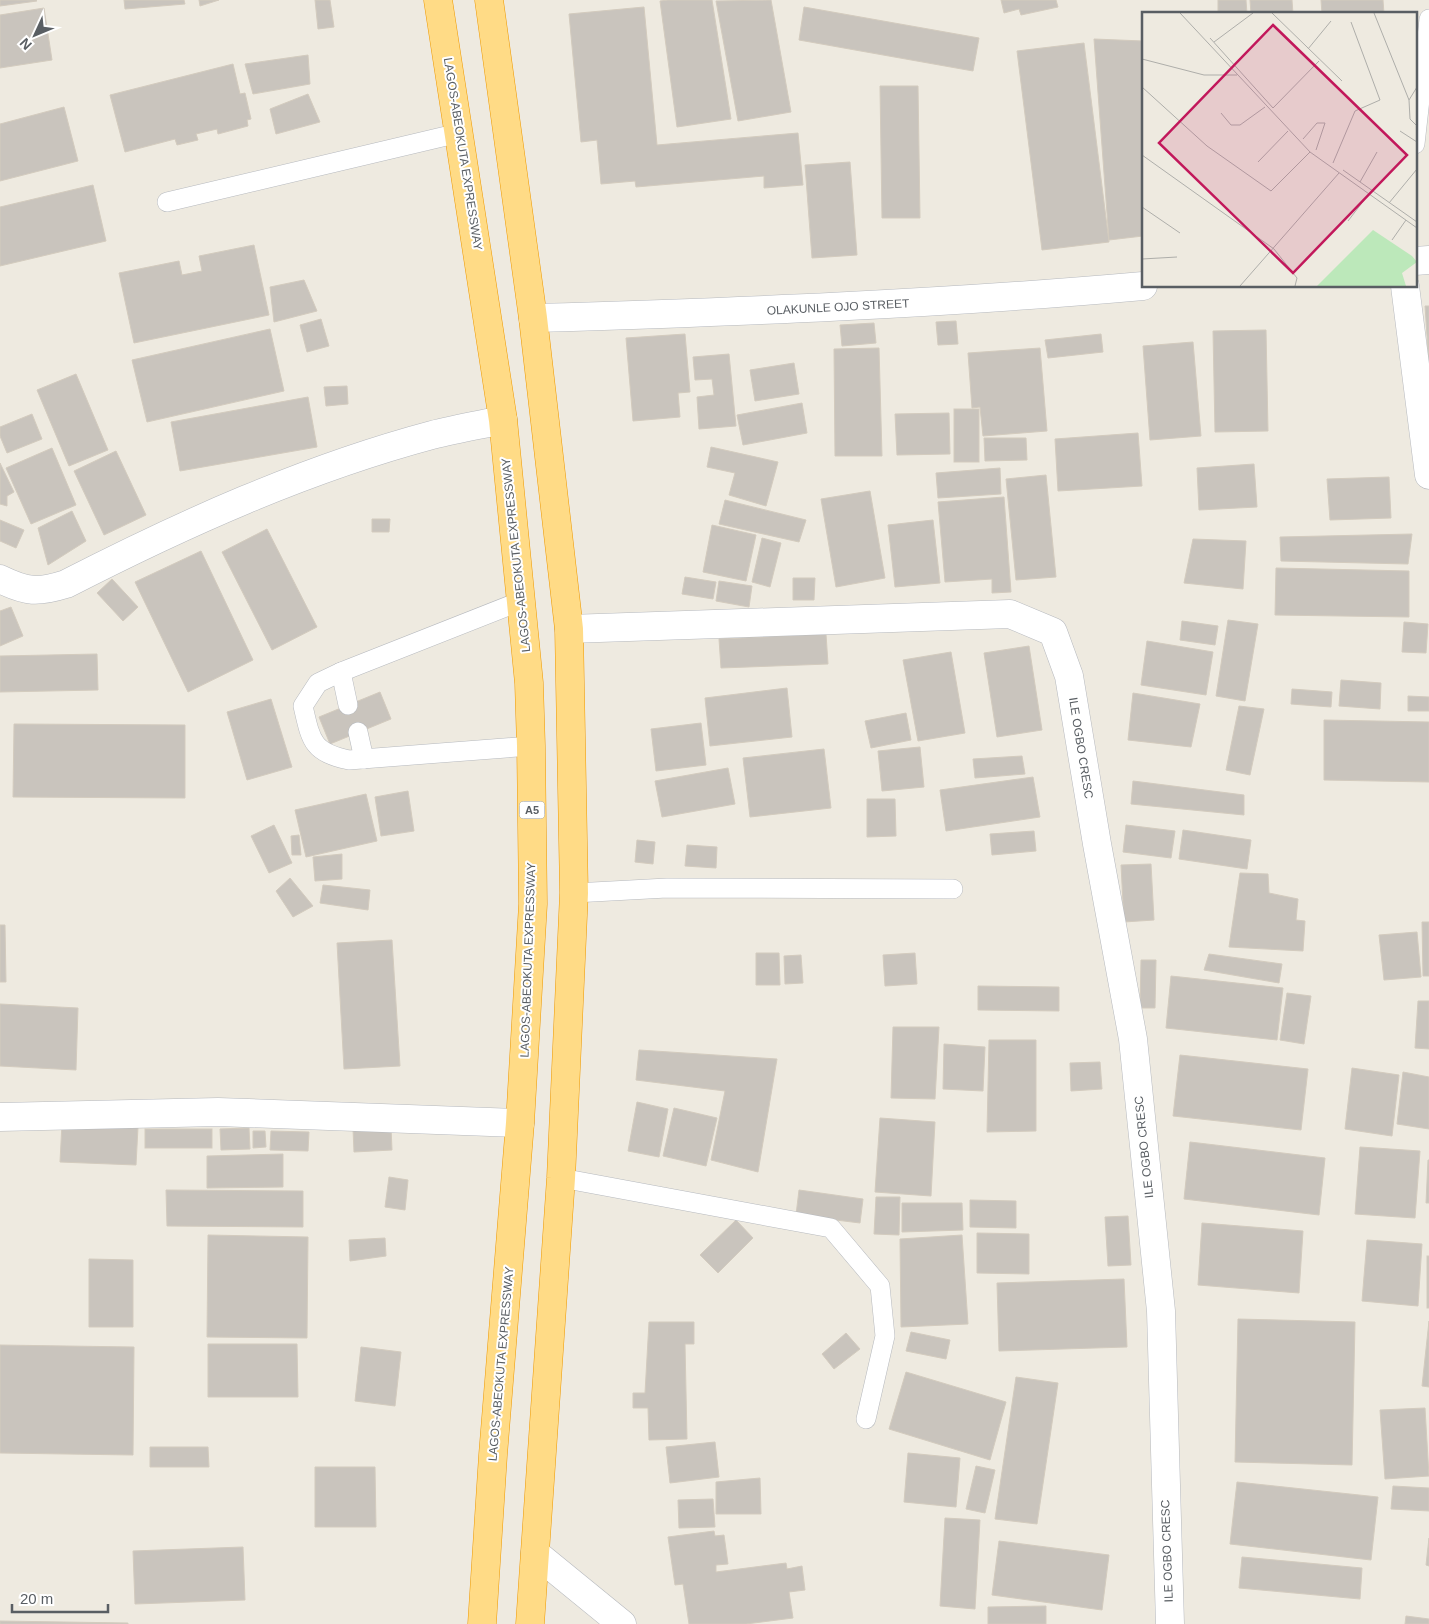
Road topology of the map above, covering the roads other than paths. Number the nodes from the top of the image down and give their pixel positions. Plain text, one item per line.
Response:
1 (438, 0) edge
2 (489, 0) edge
3 (1429, 19) edge
4 (460, 134) junction
5 (1416, 135) edge
6 (167, 202) dead end
7 (1429, 260) edge
8 (1416, 261) edge
9 (1142, 286) edge
10 (1405, 288) edge
11 (533, 318) junction
12 (503, 420) junction
13 (1429, 475) edge
14 (0, 579) edge
15 (521, 601) junction
16 (569, 629) junction
17 (341, 672) junction
18 (348, 705) dead end
19 (358, 732) dead end
20 (531, 746) junction
21 (364, 759) junction
22 (953, 889) dead end
23 (574, 893) junction
24 (0, 1118) edge
25 (520, 1123) junction
26 (561, 1178) junction
27 (866, 1419) dead end
28 (535, 1553) junction
29 (482, 1624) edge
30 (530, 1624) edge
31 (622, 1624) edge
32 (1170, 1624) edge

1 - 4 highway, LAGOS-ABEOKUTA EXPRESSWAY / A5
2 - 11 highway
3 - 5 lane
4 - 6 lane
4 - 12 highway, LAGOS-ABEOKUTA EXPRESSWAY / A5
7 - 8 street
9 - 11 street, OLAKUNLE OJO STREET
10 - 13 street
11 - 16 highway
12 - 14 street
12 - 15 highway, LAGOS-ABEOKUTA EXPRESSWAY / A5
15 - 17 lane
15 - 20 highway, LAGOS-ABEOKUTA EXPRESSWAY / A5
16 - 23 highway
16 - 32 street, ILE OGBO CRESC
17 - 18 lane
17 - 21 lane
19 - 21 lane
20 - 21 lane
20 - 25 highway, LAGOS-ABEOKUTA EXPRESSWAY / A5
22 - 23 lane
23 - 26 highway
24 - 25 street
25 - 29 highway, LAGOS-ABEOKUTA EXPRESSWAY / A5
26 - 27 lane
26 - 28 highway
28 - 30 highway
28 - 31 street

